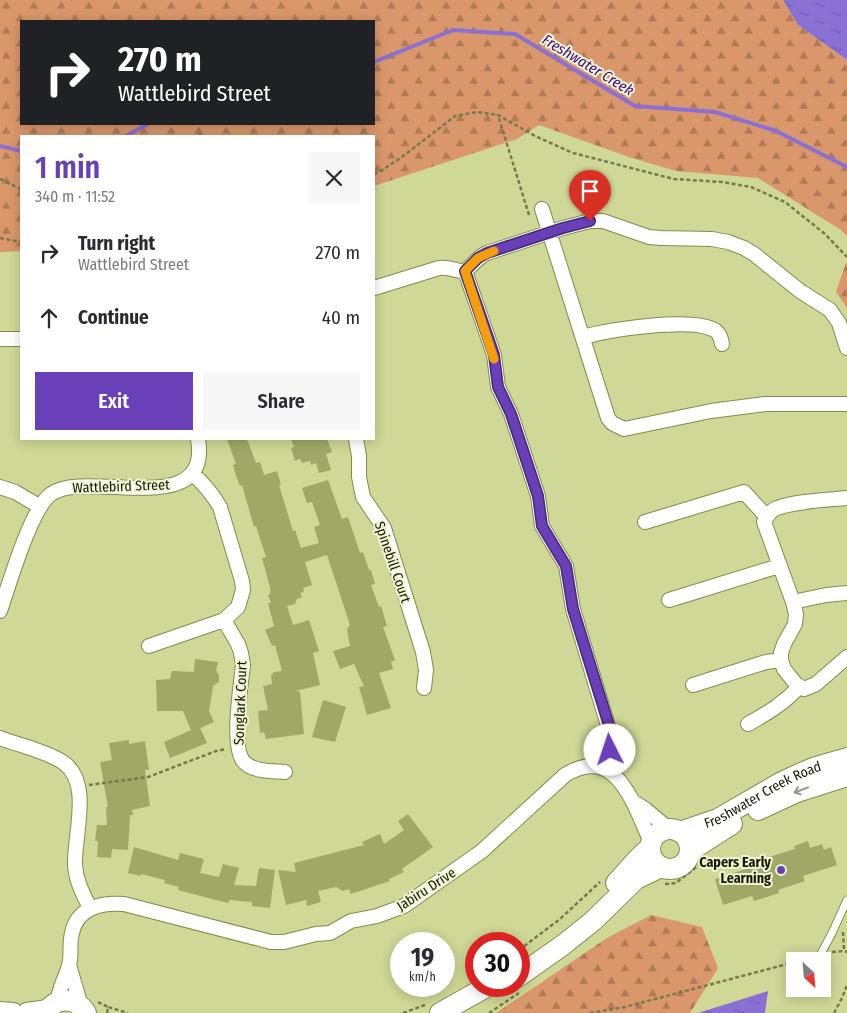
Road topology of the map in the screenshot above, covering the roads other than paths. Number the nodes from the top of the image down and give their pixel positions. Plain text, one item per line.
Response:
1 (542, 209) dead end
2 (550, 233) junction
3 (465, 271) junction
4 (375, 288) edge
5 (582, 337) junction
6 (0, 339) edge
7 (20, 339) edge
8 (722, 344) dead end
9 (847, 348) edge
10 (847, 404) edge
11 (198, 440) edge
12 (356, 440) edge
13 (192, 473) junction
14 (0, 488) edge
15 (847, 498) edge
16 (39, 506) junction
17 (766, 516) junction
18 (646, 522) dead end
19 (780, 566) junction
20 (847, 593) edge
21 (669, 600) dead end
22 (793, 602) junction
23 (0, 611) edge
24 (224, 620) junction
25 (149, 646) dead end
26 (847, 657) edge
27 (781, 660) junction
28 (693, 685) dead end
29 (799, 687) junction
30 (424, 688) dead end
31 (748, 724) dead end
32 (0, 738) edge
33 (847, 758) edge
34 (603, 768) junction
35 (286, 772) dead end
36 (847, 776) edge
37 (634, 802) junction
38 (675, 831) junction
39 (650, 845) junction
40 (693, 859) junction
41 (661, 867) junction
42 (847, 900) edge
43 (90, 908) junction
44 (822, 952) edge
45 (530, 956) edge
46 (69, 964) junction
47 (530, 968) edge
48 (468, 997) edge
49 (488, 997) edge
50 (51, 1008) edge
51 (85, 1011) edge
52 (0, 1012) edge
53 (13, 1013) edge
54 (27, 1013) edge
55 (440, 1013) edge
56 (463, 1013) edge

1 - 2 street
2 - 3 street
2 - 5 street
2 - 9 street
3 - 4 street
3 - 34 street
5 - 8 street
5 - 10 street
6 - 7 street
11 - 13 street
12 - 30 street, Spinebill Court
13 - 16 street, Wattlebird Street
13 - 24 street
14 - 16 street
15 - 17 street
16 - 23 street
17 - 18 street
17 - 19 street
19 - 21 street
19 - 22 street
20 - 22 street
22 - 27 street
24 - 25 street
24 - 35 street, Songlark Court
26 - 29 street
27 - 28 street
27 - 29 street
29 - 31 street
32 - 43 street
33 - 38 main road, Freshwater Creek Road
34 - 37 street
34 - 43 street, Jabiru Drive
36 -> 40 main road, Freshwater Creek Road
37 - 38 street
37 - 39 street
38 - 39 main road
38 - 40 main road
39 - 41 main road
39 - 45 main road
40 - 41 main road
41 - 47 main road
42 - 44 lane
43 - 46 street
46 - 50 street
46 - 51 street
48 - 55 main road
49 - 56 main road
50 - 51 main road
50 - 54 main road
52 - 53 main road

